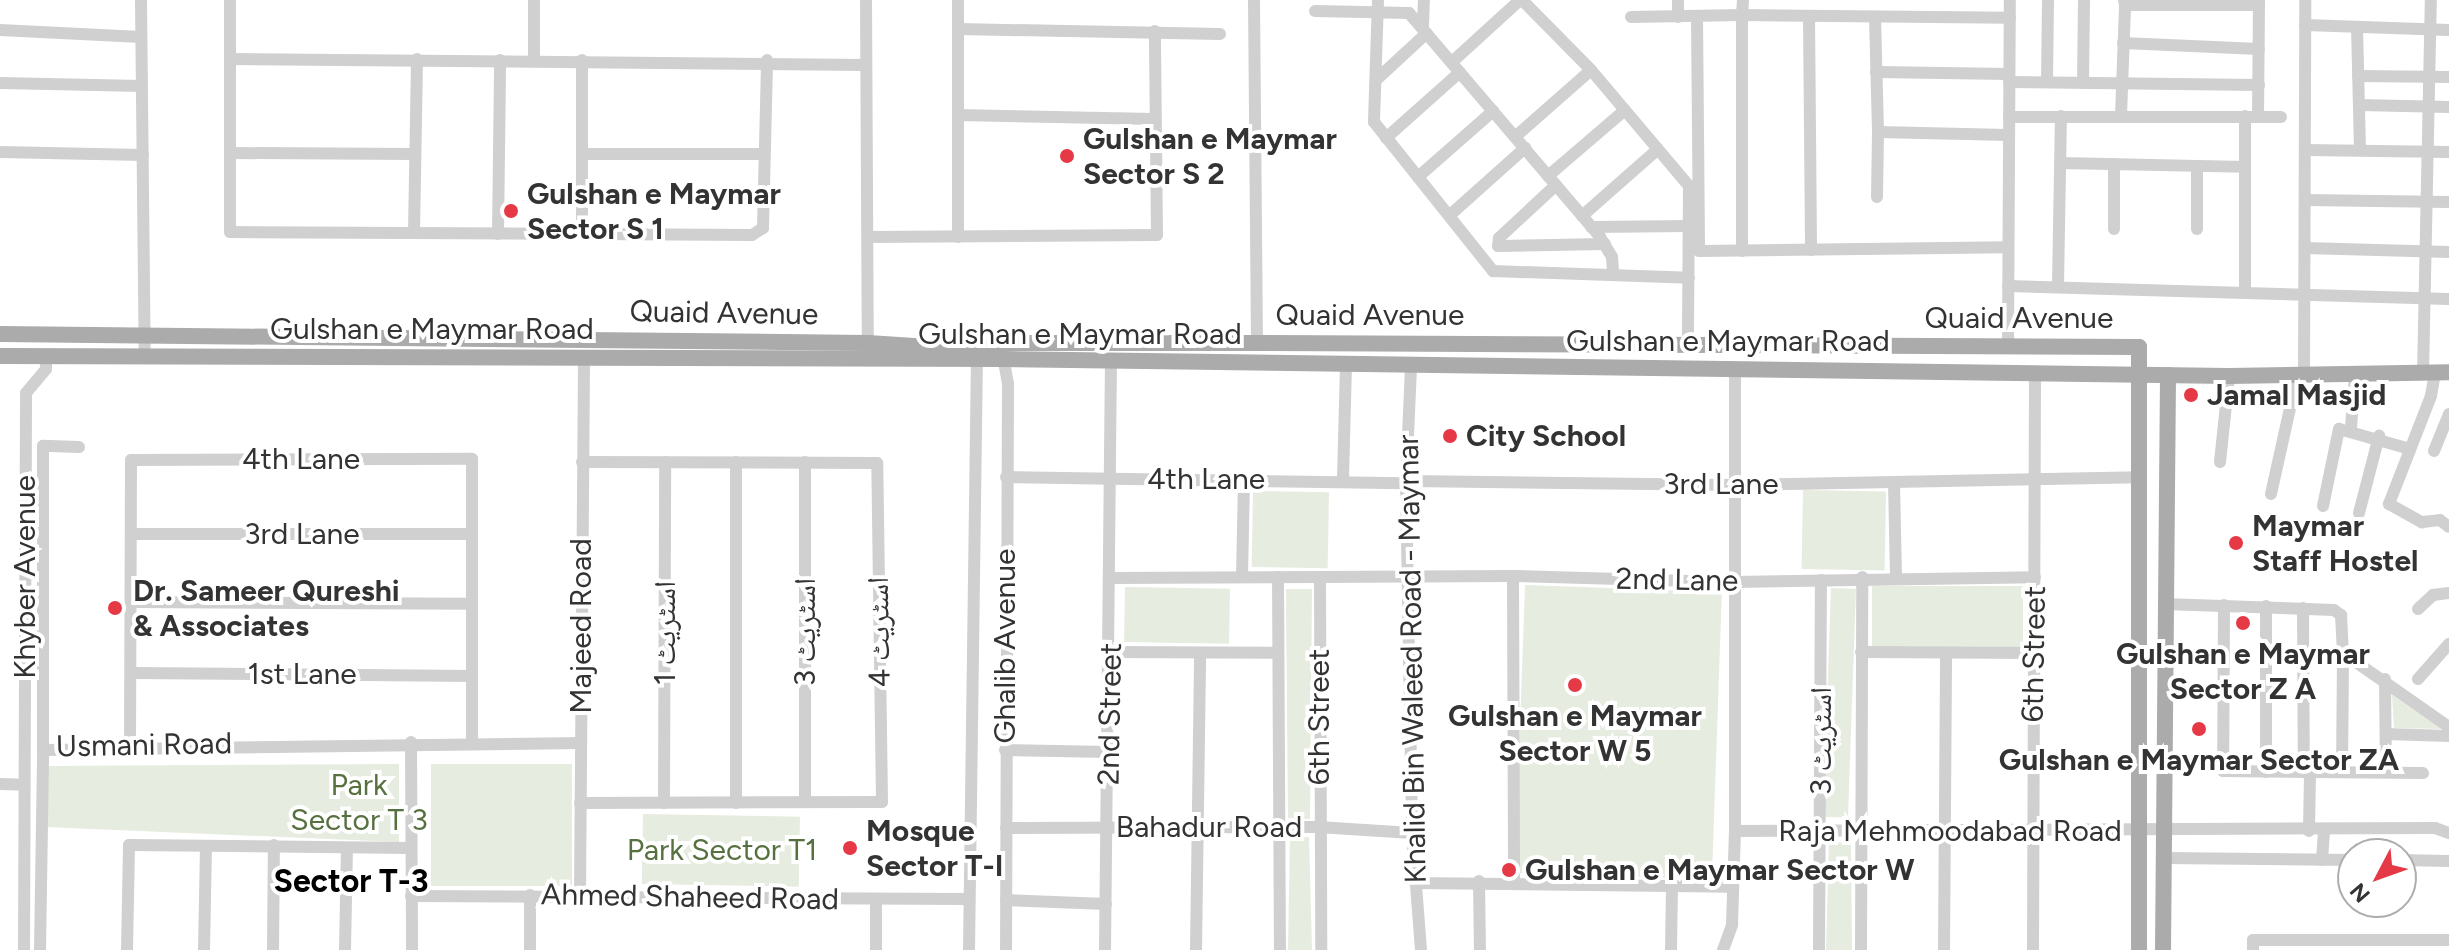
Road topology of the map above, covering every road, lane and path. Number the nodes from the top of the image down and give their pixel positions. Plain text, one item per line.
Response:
1 (141, 0) edge
2 (230, 0) edge
3 (534, 0) edge
4 (866, 0) edge
5 (958, 0) edge
6 (1254, 0) edge
7 (1424, 0) edge
8 (1521, 0) edge
9 (1678, 0) edge
10 (1743, 0) edge
11 (2010, 0) edge
12 (2048, 0) edge
13 (2084, 0) edge
14 (2305, 0) edge
15 (2431, 0) edge
16 (2259, 2) edge
17 (2124, 3) edge
18 (1378, 5) edge
19 (1315, 11) dead end
20 (1742, 15) junction
21 (1697, 16) junction
22 (1809, 16) junction
23 (1631, 17) dead end
24 (1678, 17) junction
25 (1875, 17) junction
26 (2010, 18) junction
27 (2305, 25) junction
28 (2357, 27) junction
29 (958, 29) junction
30 (2430, 29) junction
31 (0, 30) edge
32 (1425, 30) junction
33 (2449, 30) edge
34 (1155, 31) junction
35 (1220, 34) dead end
36 (141, 37) junction
37 (2123, 43) junction
38 (2259, 49) junction
39 (232, 59) junction
40 (417, 59) junction
41 (500, 60) junction
42 (534, 60) junction
43 (582, 60) junction
44 (767, 60) junction
45 (865, 65) junction
46 (1456, 67) junction
47 (1591, 70) junction
48 (1876, 72) junction
49 (2358, 76) junction
50 (2431, 76) junction
51 (2449, 77) edge
52 (2009, 78) junction
53 (1376, 80) junction
54 (2047, 82) junction
55 (0, 83) edge
56 (2083, 83) junction
57 (2122, 83) junction
58 (2259, 85) junction
59 (142, 86) junction
60 (2359, 105) junction
61 (2431, 106) junction
62 (2449, 107) edge
63 (1625, 110) junction
64 (1493, 111) junction
65 (958, 115) junction
66 (2061, 116) junction
67 (2121, 116) junction
68 (2251, 116) junction
69 (2009, 117) junction
70 (2281, 117) dead end
71 (1154, 119) junction
72 (1878, 132) junction
73 (2009, 135) junction
74 (1515, 137) junction
75 (1386, 138) junction
76 (1525, 148) junction
77 (1658, 149) junction
78 (2305, 150) junction
79 (2360, 150) junction
80 (0, 152) edge
81 (2430, 152) junction
82 (2449, 152) edge
83 (231, 153) junction
84 (415, 154) junction
85 (582, 154) junction
86 (764, 154) junction
87 (143, 155) junction
88 (2060, 163) junction
89 (2114, 164) junction
90 (2197, 166) junction
91 (2245, 167) junction
92 (1418, 177) junction
93 (1552, 181) junction
94 (1877, 197) dead end
95 (2305, 200) junction
96 (2429, 201) junction
97 (2449, 202) edge
98 (1450, 215) junction
99 (1582, 216) junction
100 (1689, 226) junction
101 (1591, 227) junction
102 (2114, 229) dead end
103 (2197, 229) dead end
104 (414, 233) junction
105 (498, 234) junction
106 (582, 234) junction
107 (868, 237) junction
108 (958, 237) junction
109 (1605, 244) junction
110 (2008, 247) junction
111 (2305, 248) junction
112 (1811, 250) junction
113 (1742, 251) junction
114 (2429, 252) junction
115 (2449, 252) edge
116 (1613, 273) junction
117 (1689, 278) junction
118 (2058, 285) junction
119 (2008, 286) junction
120 (2245, 292) junction
121 (2305, 293) junction
122 (2428, 299) junction
123 (2449, 299) edge
124 (0, 334) edge
125 (145, 335) junction
126 (868, 343) junction
127 (1257, 343) junction
128 (1688, 343) junction
129 (2008, 346) junction
130 (1002, 351) junction
131 (0, 356) edge
132 (145, 356) junction
133 (977, 356) junction
134 (46, 357) junction
135 (584, 358) junction
136 (1111, 361) junction
137 (1346, 364) junction
138 (1411, 367) junction
139 (1735, 368) junction
140 (2035, 372) junction
141 (2139, 373) junction
142 (2435, 373) edge
143 (2168, 375) junction
144 (2355, 375) junction
145 (2229, 376) junction
146 (2300, 377) junction
147 (2449, 414) edge
148 (2351, 428) junction
149 (2379, 436) junction
150 (79, 447) dead end
151 (2410, 449) junction
152 (2434, 451) dead end
153 (582, 462) junction
154 (665, 462) junction
155 (736, 462) junction
156 (805, 462) junction
157 (2220, 462) dead end
158 (1006, 477) junction
159 (2140, 477) junction
160 (1112, 478) junction
161 (2035, 478) junction
162 (1343, 479) junction
163 (1244, 480) junction
164 (1407, 482) junction
165 (1894, 482) junction
166 (1734, 485) junction
167 (2271, 494) dead end
168 (2323, 506) dead end
169 (2359, 513) dead end
170 (2449, 527) edge
171 (132, 534) junction
172 (472, 534) junction
173 (1242, 576) junction
174 (1513, 576) junction
175 (1278, 577) junction
176 (1862, 577) junction
177 (2035, 577) junction
178 (1111, 578) junction
179 (1896, 578) junction
180 (1320, 579) junction
181 (1408, 580) junction
182 (1821, 580) junction
183 (1733, 582) junction
184 (2449, 593) edge
185 (132, 602) junction
186 (472, 604) junction
187 (2164, 604) junction
188 (2224, 605) junction
189 (2266, 606) junction
190 (2303, 608) junction
191 (2418, 609) dead end
192 (2449, 644) edge
193 (1111, 652) junction
194 (1861, 652) junction
195 (1200, 653) junction
196 (1277, 653) junction
197 (2035, 653) junction
198 (2343, 653) junction
199 (1946, 655) junction
200 (133, 673) junction
201 (472, 676) junction
202 (2385, 679) junction
203 (2418, 679) dead end
204 (2449, 727) edge
205 (2386, 734) junction
206 (2449, 736) edge
207 (411, 742) junction
208 (472, 742) junction
209 (581, 743) junction
210 (130, 746) junction
211 (43, 750) junction
212 (1005, 750) junction
213 (1109, 752) junction
214 (2266, 772) junction
215 (2307, 772) junction
216 (2342, 772) junction
217 (2386, 772) junction
218 (2423, 773) dead end
219 (0, 784) edge
220 (24, 785) junction
221 (805, 802) junction
222 (580, 803) junction
223 (664, 803) junction
224 (736, 803) junction
225 (1109, 827) junction
226 (1280, 827) junction
227 (1318, 827) junction
228 (1006, 828) junction
229 (1199, 828) junction
230 (1821, 830) junction
231 (2324, 830) junction
232 (1735, 831) junction
233 (1861, 831) junction
234 (2031, 831) junction
235 (2140, 831) junction
236 (2309, 831) junction
237 (2164, 832) junction
238 (1412, 833) junction
239 (1942, 833) junction
240 (2449, 833) edge
241 (274, 845) junction
242 (206, 846) junction
243 (347, 848) junction
244 (410, 848) junction
245 (2163, 858) junction
246 (2322, 860) junction
247 (2337, 860) edge
248 (2417, 860) edge
249 (2449, 861) edge
250 (1479, 881) junction
251 (1514, 881) junction
252 (1415, 883) junction
253 (1672, 883) junction
254 (1732, 887) junction
255 (530, 895) junction
256 (580, 895) junction
257 (411, 896) junction
258 (969, 899) junction
259 (876, 900) junction
260 (1006, 900) junction
261 (1106, 904) junction
262 (2449, 940) edge
263 (2253, 945) edge
264 (2358, 945) edge
265 (24, 950) edge
266 (40, 950) edge
267 (127, 950) edge
268 (204, 950) edge
269 (273, 950) edge
270 (345, 950) edge
271 (412, 950) edge
272 (530, 950) edge
273 (876, 950) edge
274 (969, 950) edge
275 (1006, 950) edge
276 (1105, 950) edge
277 (1196, 950) edge
278 (1280, 950) edge
279 (1321, 950) edge
280 (1421, 950) edge
281 (1480, 950) edge
282 (1671, 950) edge
283 (1723, 950) edge
284 (1819, 950) edge
285 (1861, 950) edge
286 (1944, 950) edge
287 (2033, 950) edge
288 (2139, 950) edge
289 (2163, 950) edge

1 - 36 street
2 - 39 street
3 - 42 street
4 - 45 street
5 - 29 street
6 - 127 street
7 - 32 street
8 - 46 street
8 - 47 street
9 - 24 street
10 - 20 street
11 - 26 street
12 - 54 street
13 - 56 street
14 - 27 street
15 - 30 street
16 - 17 street
16 - 38 street
17 - 37 street
18 - 19 street
18 - 32 street
18 - 53 street
20 - 21 street
20 - 22 street
20 - 113 street
21 - 24 street
21 - 113 street
22 - 25 street
22 - 112 street
23 - 24 street
25 - 26 street
25 - 48 street
26 - 52 street
27 - 28 street
27 - 78 street
28 - 30 street
28 - 49 street
29 - 34 street
29 - 65 street
30 - 33 street
30 - 50 street
31 - 36 street
32 - 46 street
32 - 53 street
34 - 35 street
34 - 71 street
36 - 59 street
37 - 38 street
37 - 57 street
38 - 58 street
39 - 40 street
39 - 83 street
40 - 41 street
40 - 84 street
41 - 42 street
41 - 105 street
42 - 43 street
43 - 44 street
43 - 85 street
44 - 45 street
44 - 86 street
45 - 107 street
46 - 64 street
46 - 75 street
47 - 63 street
47 - 74 street
48 - 52 street
48 - 72 street
49 - 50 street
49 - 60 street
50 - 51 street
50 - 61 street
52 - 54 street
52 - 69 street
53 - 75 street
54 - 56 street
55 - 59 street
56 - 57 street
57 - 58 street
57 - 67 street
58 - 68 street
59 - 87 street
60 - 61 street
60 - 79 street
61 - 62 street
61 - 81 street
63 - 77 street
63 - 93 street
64 - 74 street
64 - 92 street
65 - 71 street
65 - 108 street
66 - 67 street
66 - 69 street
66 - 88 street
67 - 68 street
68 - 70 street
68 - 91 street
69 - 73 street
71 - 108 street
72 - 73 street
72 - 94 street
73 - 110 street
74 - 76 street
75 - 92 street
76 - 93 street
76 - 98 street
77 - 99 street
77 - 100 street
78 - 79 street
78 - 95 street
79 - 81 street
80 - 87 street
81 - 82 street
81 - 96 street
83 - 84 street
83 - 104 street
84 - 104 street
85 - 86 street
85 - 106 street
86 - 106 street
87 - 125 street
88 - 89 street
88 - 118 street
89 - 90 street
89 - 102 street
90 - 91 street
90 - 103 street
91 - 120 street
92 - 98 street
93 - 99 street
93 - 109 street
95 - 96 street
95 - 111 street
96 - 97 street
96 - 114 street
98 - 116 street
99 - 101 street
100 - 101 street
100 - 117 street
101 - 109 street
104 - 105 street
105 - 106 street
107 - 108 street
107 - 126 street
109 - 116 street
110 - 112 street
110 - 119 street
111 - 114 street
111 - 121 street
112 - 113 street
114 - 115 street
114 - 122 street
116 - 117 street
117 - 128 street
118 - 119 street
118 - 120 street
119 - 129 street
120 - 121 street
121 - 122 street
121 - 146 street
122 - 123 street
122 - 142 street
124 - 125 main road, Quaid Avenue
125 - 126 main road, Quaid Avenue
125 - 132 street
126 - 133 main road, Quaid Avenue
127 - 128 main road, Quaid Avenue
127 - 130 main road, Quaid Avenue
128 - 129 main road, Quaid Avenue
129 - 141 main road, Quaid Avenue
130 - 133 main road, Quaid Avenue
130 - 136 main road, Gulshan e Maymar Road
130 - 158 street, Ghalib Avenue
131 - 134 main road, Gulshan e Maymar Road
132 - 134 main road, Gulshan e Maymar Road
132 - 135 main road, Gulshan e Maymar Road
133 - 135 main road, Gulshan e Maymar Road
133 - 258 street, Ghalib Avenue
134 - 220 street, Khyber Avenue
135 - 153 street, Majeed Road
136 - 137 main road, Gulshan e Maymar Road
136 - 160 street
137 - 138 main road, Gulshan e Maymar Road
137 - 162 street
138 - 139 main road, Gulshan e Maymar Road
138 - 164 street, Khalid Bin Waleed Road - Maymar
139 - 140 main road, Gulshan e Maymar Road
139 - 166 street
140 - 141 main road, Gulshan e Maymar Road
140 - 161 street, 6th Street
141 - 143 main road, Gulshan e Maymar Road
141 - 159 main road, Quaid Avenue
142 - 144 main road, Gulshan e Maymar Road
142 - 151 street
143 - 145 main road, Gulshan e Maymar Road
143 - 187 main road
144 - 146 main road, Gulshan e Maymar Road
144 - 148 street
145 - 146 main road, Gulshan e Maymar Road
145 - 157 street
146 - 167 street
147 - 152 street
148 - 149 street
148 - 168 street
149 - 151 street
149 - 169 street
150 - 211 street, Usmani Road
151 - 170 street
153 - 154 street
153 - 209 street, Majeed Road
154 - 155 street
154 - 223 street, اسٹریٹ 1
155 - 156 street
155 - 224 street
156 - 221 street, اسٹریٹ 3
156 - 221 street, اسٹریٹ 4
158 - 160 street, 4th Lane
158 - 212 street, Ghalib Avenue
159 - 161 street, 3rd Lane
159 - 235 main road, Quaid Avenue
160 - 163 street, 4th Lane
160 - 178 street, 2nd Street
161 - 165 street, 3rd Lane
161 - 177 street, 6th Street
162 - 163 street, 4th Lane
162 - 164 street, 4th Lane
163 - 173 street
164 - 166 street, 3rd Lane
164 - 181 street, Khalid Bin Waleed Road - Maymar
165 - 166 street, 3rd Lane
165 - 179 street
166 - 183 street
171 - 172 street, 3rd Lane
171 - 172 street, 4th Lane
171 - 185 street
172 - 186 street
173 - 175 street
173 - 178 street
174 - 181 street, 2nd Lane
174 - 183 street, 2nd Lane
174 - 251 street
175 - 180 street
175 - 196 street
176 - 179 street, 2nd Lane
176 - 182 street, 2nd Lane
176 - 194 street, اسٹریٹ 3
177 - 179 street, 2nd Lane
177 - 197 street, 6th Street
178 - 193 street, 2nd Street
180 - 181 street, 2nd Lane
180 - 227 street, 6th Street
181 - 238 street, Khalid Bin Waleed Road - Maymar
182 - 183 street, 2nd Lane
182 - 230 street, اسٹریٹ 3
183 - 232 street
184 - 191 street
185 - 186 street
185 - 200 street
186 - 201 street
187 - 188 street
187 - 237 main road
188 - 189 street
188 - 214 street
189 - 190 street
189 - 214 street
190 - 198 street
190 - 215 street
192 - 203 street
193 - 195 street
193 - 213 street, 2nd Street
194 - 199 street
194 - 233 street, اسٹریٹ 3
195 - 196 street
195 - 229 street
196 - 226 street
197 - 199 street
197 - 234 street, 6th Street
198 - 202 street
198 - 216 street
199 - 239 street
200 - 201 street, 1st Lane
200 - 210 street
201 - 208 street
202 - 204 street
202 - 205 street
205 - 206 street
205 - 217 street
207 - 208 street, Usmani Road
207 - 210 street, Usmani Road
207 - 244 street
208 - 209 street, Usmani Road
209 - 222 street, Majeed Road
210 - 211 street, Usmani Road
211 - 266 street
212 - 213 street
212 - 228 street, Ghalib Avenue
213 - 225 street, 2nd Street
214 - 215 street
215 - 216 street
215 - 236 street
216 - 217 street
217 - 218 street
219 - 220 street
220 - 265 street, Khyber Avenue
221 - 224 street
222 - 223 street
222 - 256 street, Majeed Road
223 - 224 street
225 - 228 street, Bahadur Road
225 - 229 street, Bahadur Road
225 - 261 street, 2nd Street
226 - 227 street, Bahadur Road
226 - 229 street, Bahadur Road
226 - 278 street
227 - 238 street, Bahadur Road
227 - 279 street, 6th Street
228 - 260 street, Ghalib Avenue
229 - 277 street
230 - 232 street, Raja Mehmoodabad Road
230 - 233 street, Raja Mehmoodabad Road
230 - 284 street, اسٹریٹ 3
231 - 236 street, Raja Mehmoodabad Road
231 - 240 street, Raja Mehmoodabad Road
231 - 246 street
232 - 254 street
233 - 239 street, Raja Mehmoodabad Road
233 - 285 street, اسٹریٹ 3
234 - 235 street, Raja Mehmoodabad Road
234 - 239 street, Raja Mehmoodabad Road
234 - 287 street, 6th Street
235 - 237 street, Raja Mehmoodabad Road
235 - 288 main road, Quaid Avenue
236 - 237 street, Raja Mehmoodabad Road
237 - 245 main road
238 - 252 street, Khalid Bin Waleed Road - Maymar
239 - 286 street
241 - 242 street
241 - 243 street
241 - 269 street
242 - 267 street
242 - 268 street
243 - 244 street
243 - 270 street
244 - 257 street
245 - 246 street
245 - 289 main road
246 - 247 street
248 - 249 street
250 - 251 street
250 - 252 street
250 - 281 street
251 - 253 street
252 - 280 street, Khalid Bin Waleed Road - Maymar
253 - 254 street
253 - 282 street
254 - 283 street
255 - 256 street, Ahmed Shaheed Road
255 - 257 street, Ahmed Shaheed Road
255 - 272 street
256 - 259 street, Ahmed Shaheed Road
257 - 271 street
258 - 259 street, Ahmed Shaheed Road
258 - 274 street, Ghalib Avenue
259 - 273 street
260 - 261 street
260 - 275 street, Ghalib Avenue
261 - 276 street, 2nd Street
262 - 264 street
263 - 264 street

